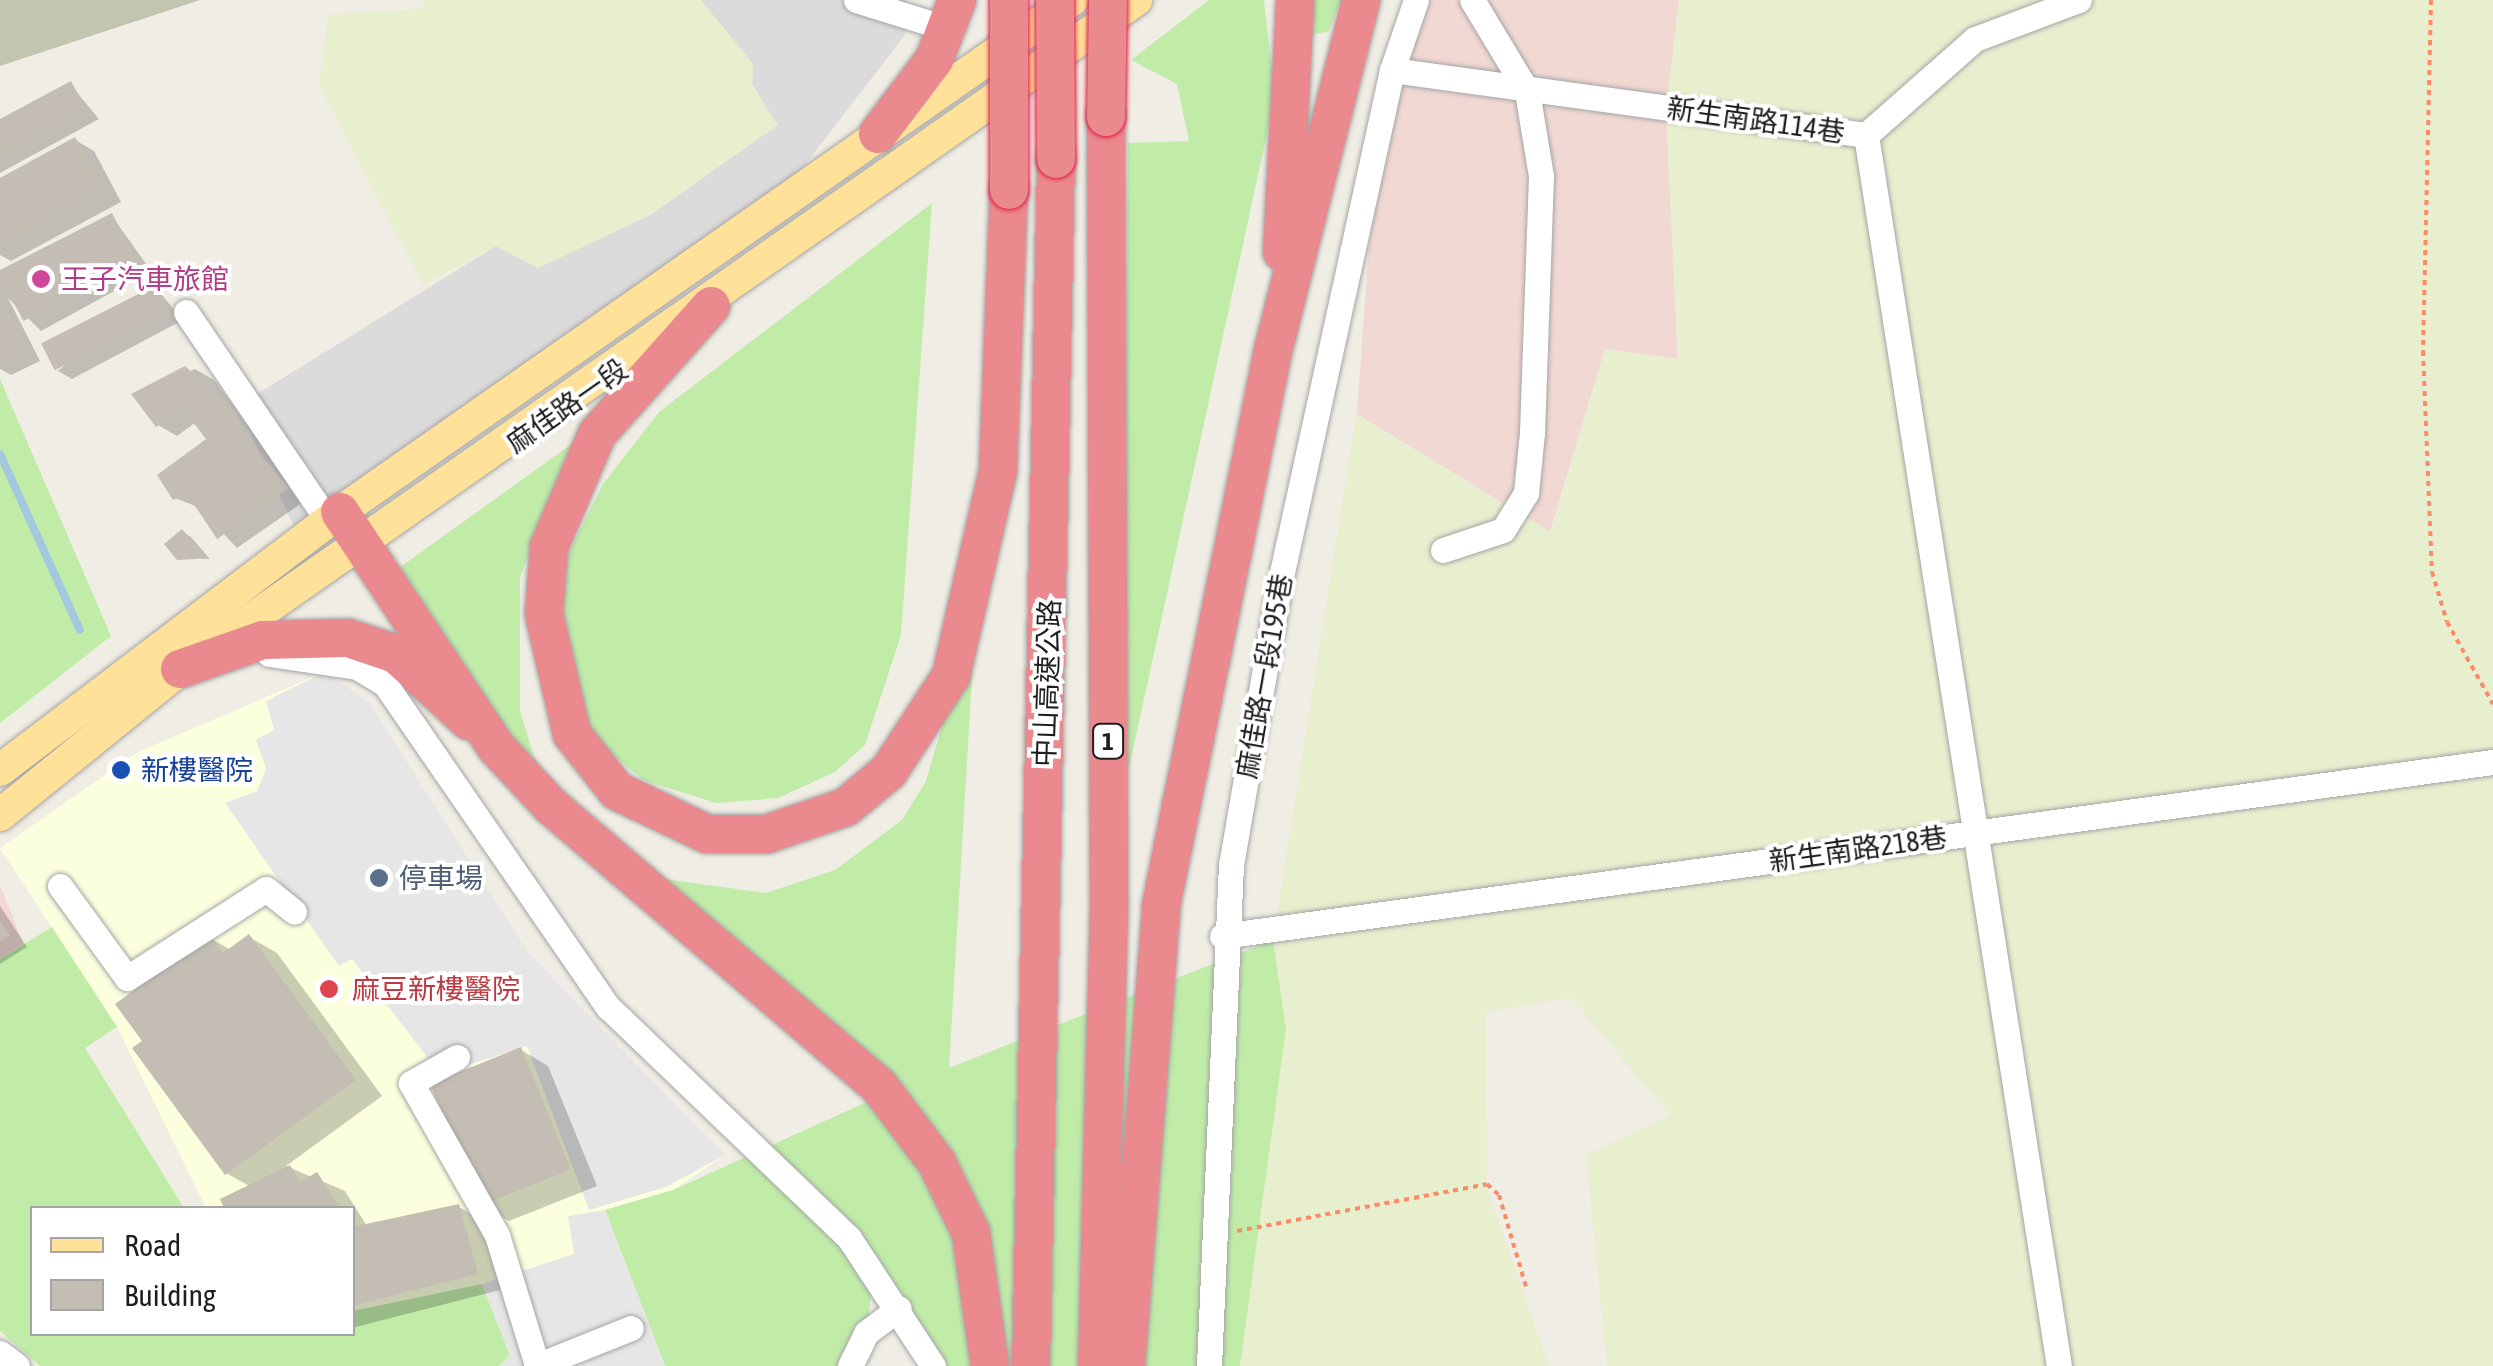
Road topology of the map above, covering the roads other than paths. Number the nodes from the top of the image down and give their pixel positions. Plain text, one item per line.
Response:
1 (856, 0) edge
2 (1009, 0) edge
3 (1055, 0) edge
4 (1072, 0) edge
5 (1108, 0) edge
6 (1136, 0) edge
7 (1295, 0) edge
8 (1362, 0) edge
9 (1416, 0) edge
10 (1472, 0) edge
11 (2079, 0) edge
12 (953, 14) edge
13 (1392, 70) junction
14 (1527, 92) junction
15 (878, 134) junction
16 (1866, 134) junction
17 (710, 306) junction
18 (186, 312) dead end
19 (1273, 351) junction
20 (334, 516) junction
21 (366, 547) junction
22 (1443, 550) dead end
23 (180, 669) junction
24 (496, 747) junction
25 (2493, 762) edge
26 (0, 770) edge
27 (0, 815) edge
28 (1976, 833) junction
29 (60, 886) dead end
30 (294, 912) dead end
31 (1222, 936) junction
32 (457, 1057) dead end
33 (899, 1308) junction
34 (632, 1328) dead end
35 (0, 1353) edge
36 (536, 1365) edge
37 (18, 1366) edge
38 (850, 1366) edge
39 (933, 1366) edge
40 (990, 1366) edge
41 (1032, 1366) edge
42 (1097, 1366) edge
43 (1126, 1366) edge
44 (1208, 1366) edge
45 (2058, 1366) edge

1 - 12 lane
2 - 17 highway, bridge
3 - 41 highway, 中山高速公路, bridge
4 - 15 main road, 麻佳路一段
5 - 42 highway, 中山高速公路 / 1, bridge
6 - 17 main road, 麻佳路一段
7 - 19 highway
8 - 19 highway
9 - 13 lane, 麻佳路一段195巷
10 - 14 lane
11 - 16 lane, 新生南路114巷
12 - 15 highway
13 - 14 lane, 新生南路114巷
13 - 31 lane, 麻佳路一段195巷
14 - 16 lane, 新生南路114巷
14 - 22 lane
15 - 20 main road, 麻佳路一段
16 - 28 lane
17 - 21 main road, 麻佳路一段
18 - 20 lane
19 - 43 highway
20 - 21 highway
20 - 26 main road, 麻佳路一段
21 - 23 main road, 麻佳路一段
21 - 24 highway
23 - 24 highway
23 - 27 main road, 麻佳路一段
23 - 33 lane
24 - 40 highway
25 - 28 lane, 新生南路218巷
28 - 31 lane, 新生南路218巷
28 - 45 lane
29 - 30 lane
31 - 44 lane, 麻佳路一段195巷
32 - 36 lane
33 - 38 lane
33 - 39 lane
34 - 36 lane
35 - 37 lane

